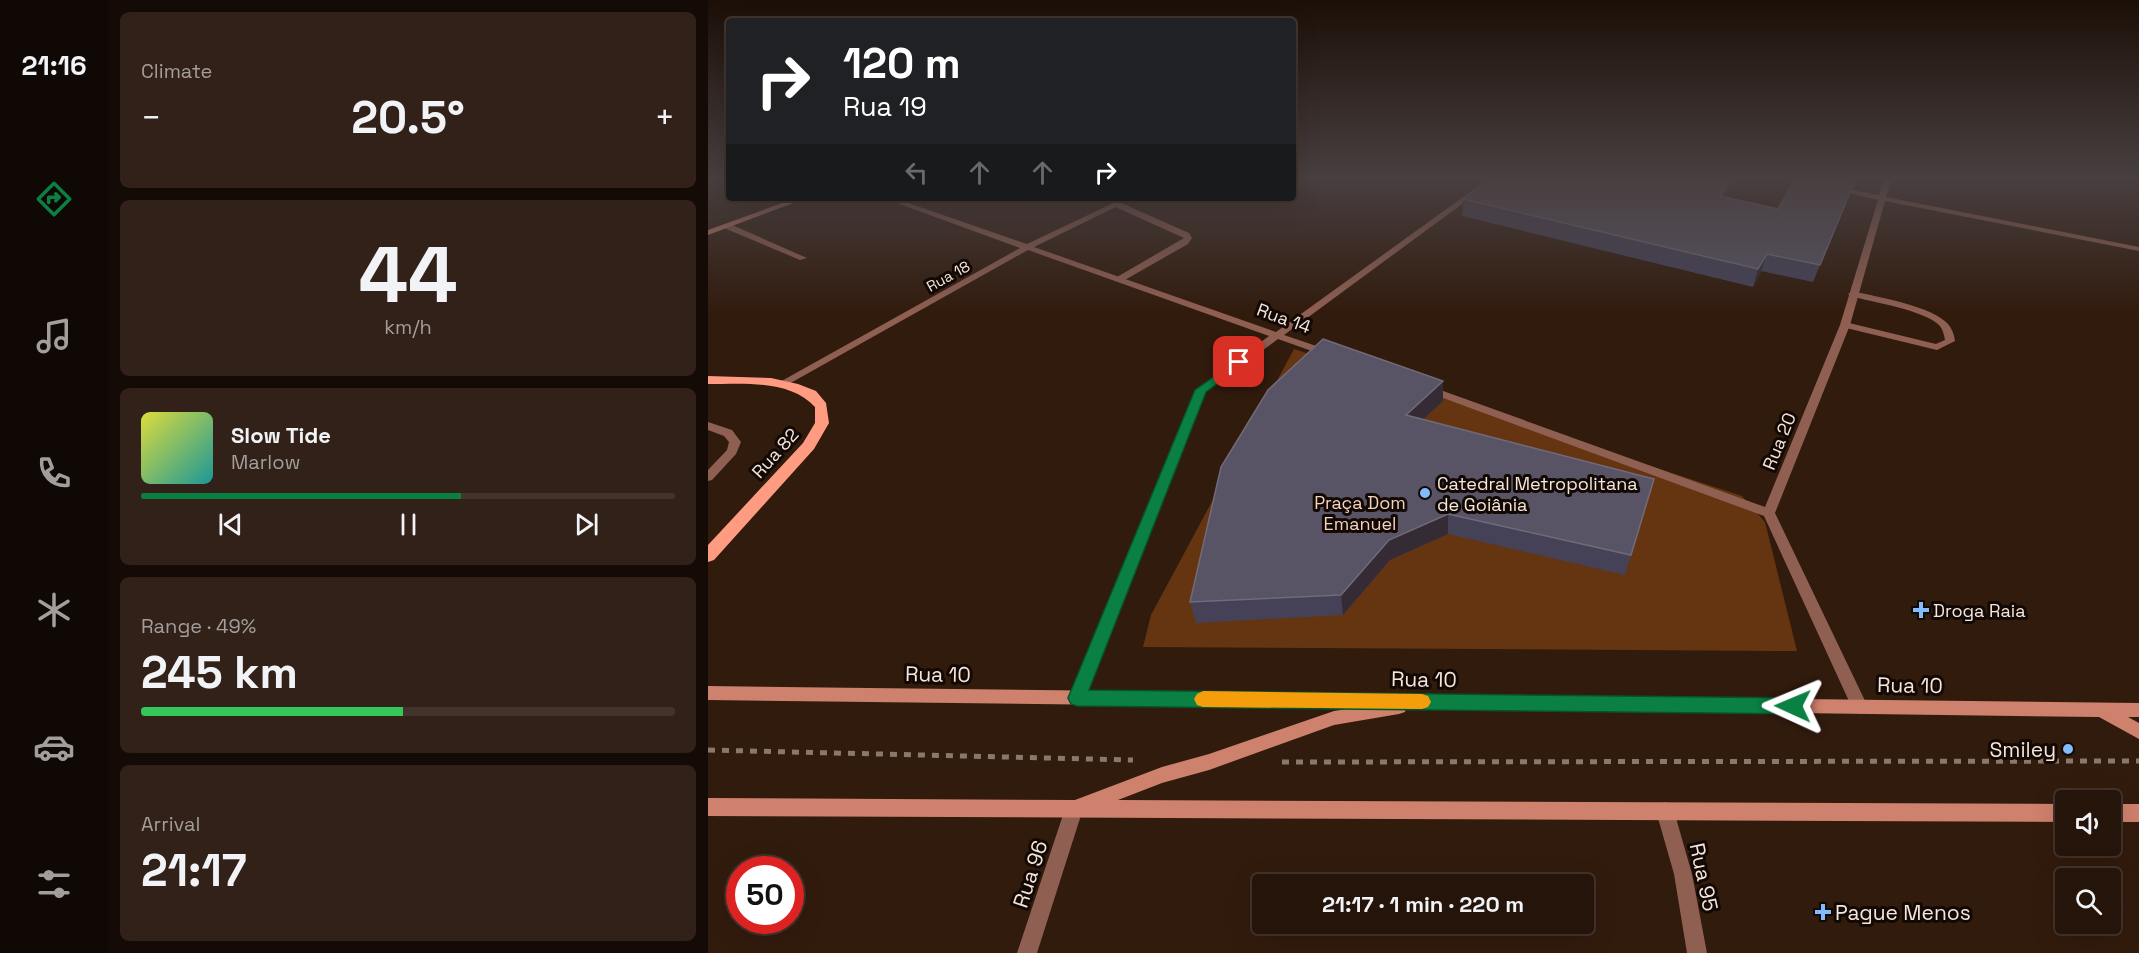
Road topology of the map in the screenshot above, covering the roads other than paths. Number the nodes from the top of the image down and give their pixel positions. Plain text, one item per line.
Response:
1 (734, 223) edge
2 (961, 223) edge
3 (1077, 223) edge
4 (1160, 223) edge
5 (1431, 223) edge
6 (1876, 223) edge
7 (2009, 223) edge
8 (727, 226) junction
9 (708, 232) edge
10 (1029, 247) junction
11 (2139, 249) edge
12 (803, 258) dead end
13 (1120, 279) junction
14 (1853, 294) junction
15 (1845, 325) junction
16 (1277, 334) junction
17 (1344, 359) edge
18 (708, 380) edge
19 (783, 382) junction
20 (1411, 383) edge
21 (708, 426) edge
22 (708, 477) edge
23 (1769, 513) junction
24 (708, 555) edge
25 (708, 693) edge
26 (1077, 698) junction
27 (1433, 702) junction
28 (1860, 707) junction
29 (2101, 710) junction
30 (2139, 710) edge
31 (2139, 732) edge
32 (708, 807) edge
33 (1074, 808) junction
34 (1665, 811) junction
35 (2055, 813) edge
36 (2121, 813) edge
37 (2139, 813) edge
38 (1027, 953) edge
39 (1696, 953) edge

1 - 8 main road
2 - 10 street, Rua 14
3 - 10 street, Rua 18
4 - 13 street
5 - 16 street
6 - 14 street, Rua 20
7 - 11 street
8 - 9 main road
8 - 12 street
10 - 13 street, Rua 14
10 - 19 street, Rua 18
13 - 16 street, Rua 14
14 - 15 street, Rua 20
14 - 15 street
15 - 23 street, Rua 20
16 - 17 street, Rua 14
16 - 26 street
18 - 19 main road, Rua 82
19 - 24 main road, Rua 82
20 - 23 street
21 - 22 street, Rua 82
23 - 28 street
25 - 26 main road, Rua 10
26 - 27 main road, Rua 10
27 - 28 main road, Rua 10
27 - 33 main road
28 - 29 main road, Rua 10
29 - 30 main road, Rua 10
29 - 31 main road
32 - 33 main road
33 - 34 main road
33 - 38 street, Rua 96
34 - 35 main road
34 - 39 street, Rua 95
36 - 37 main road

